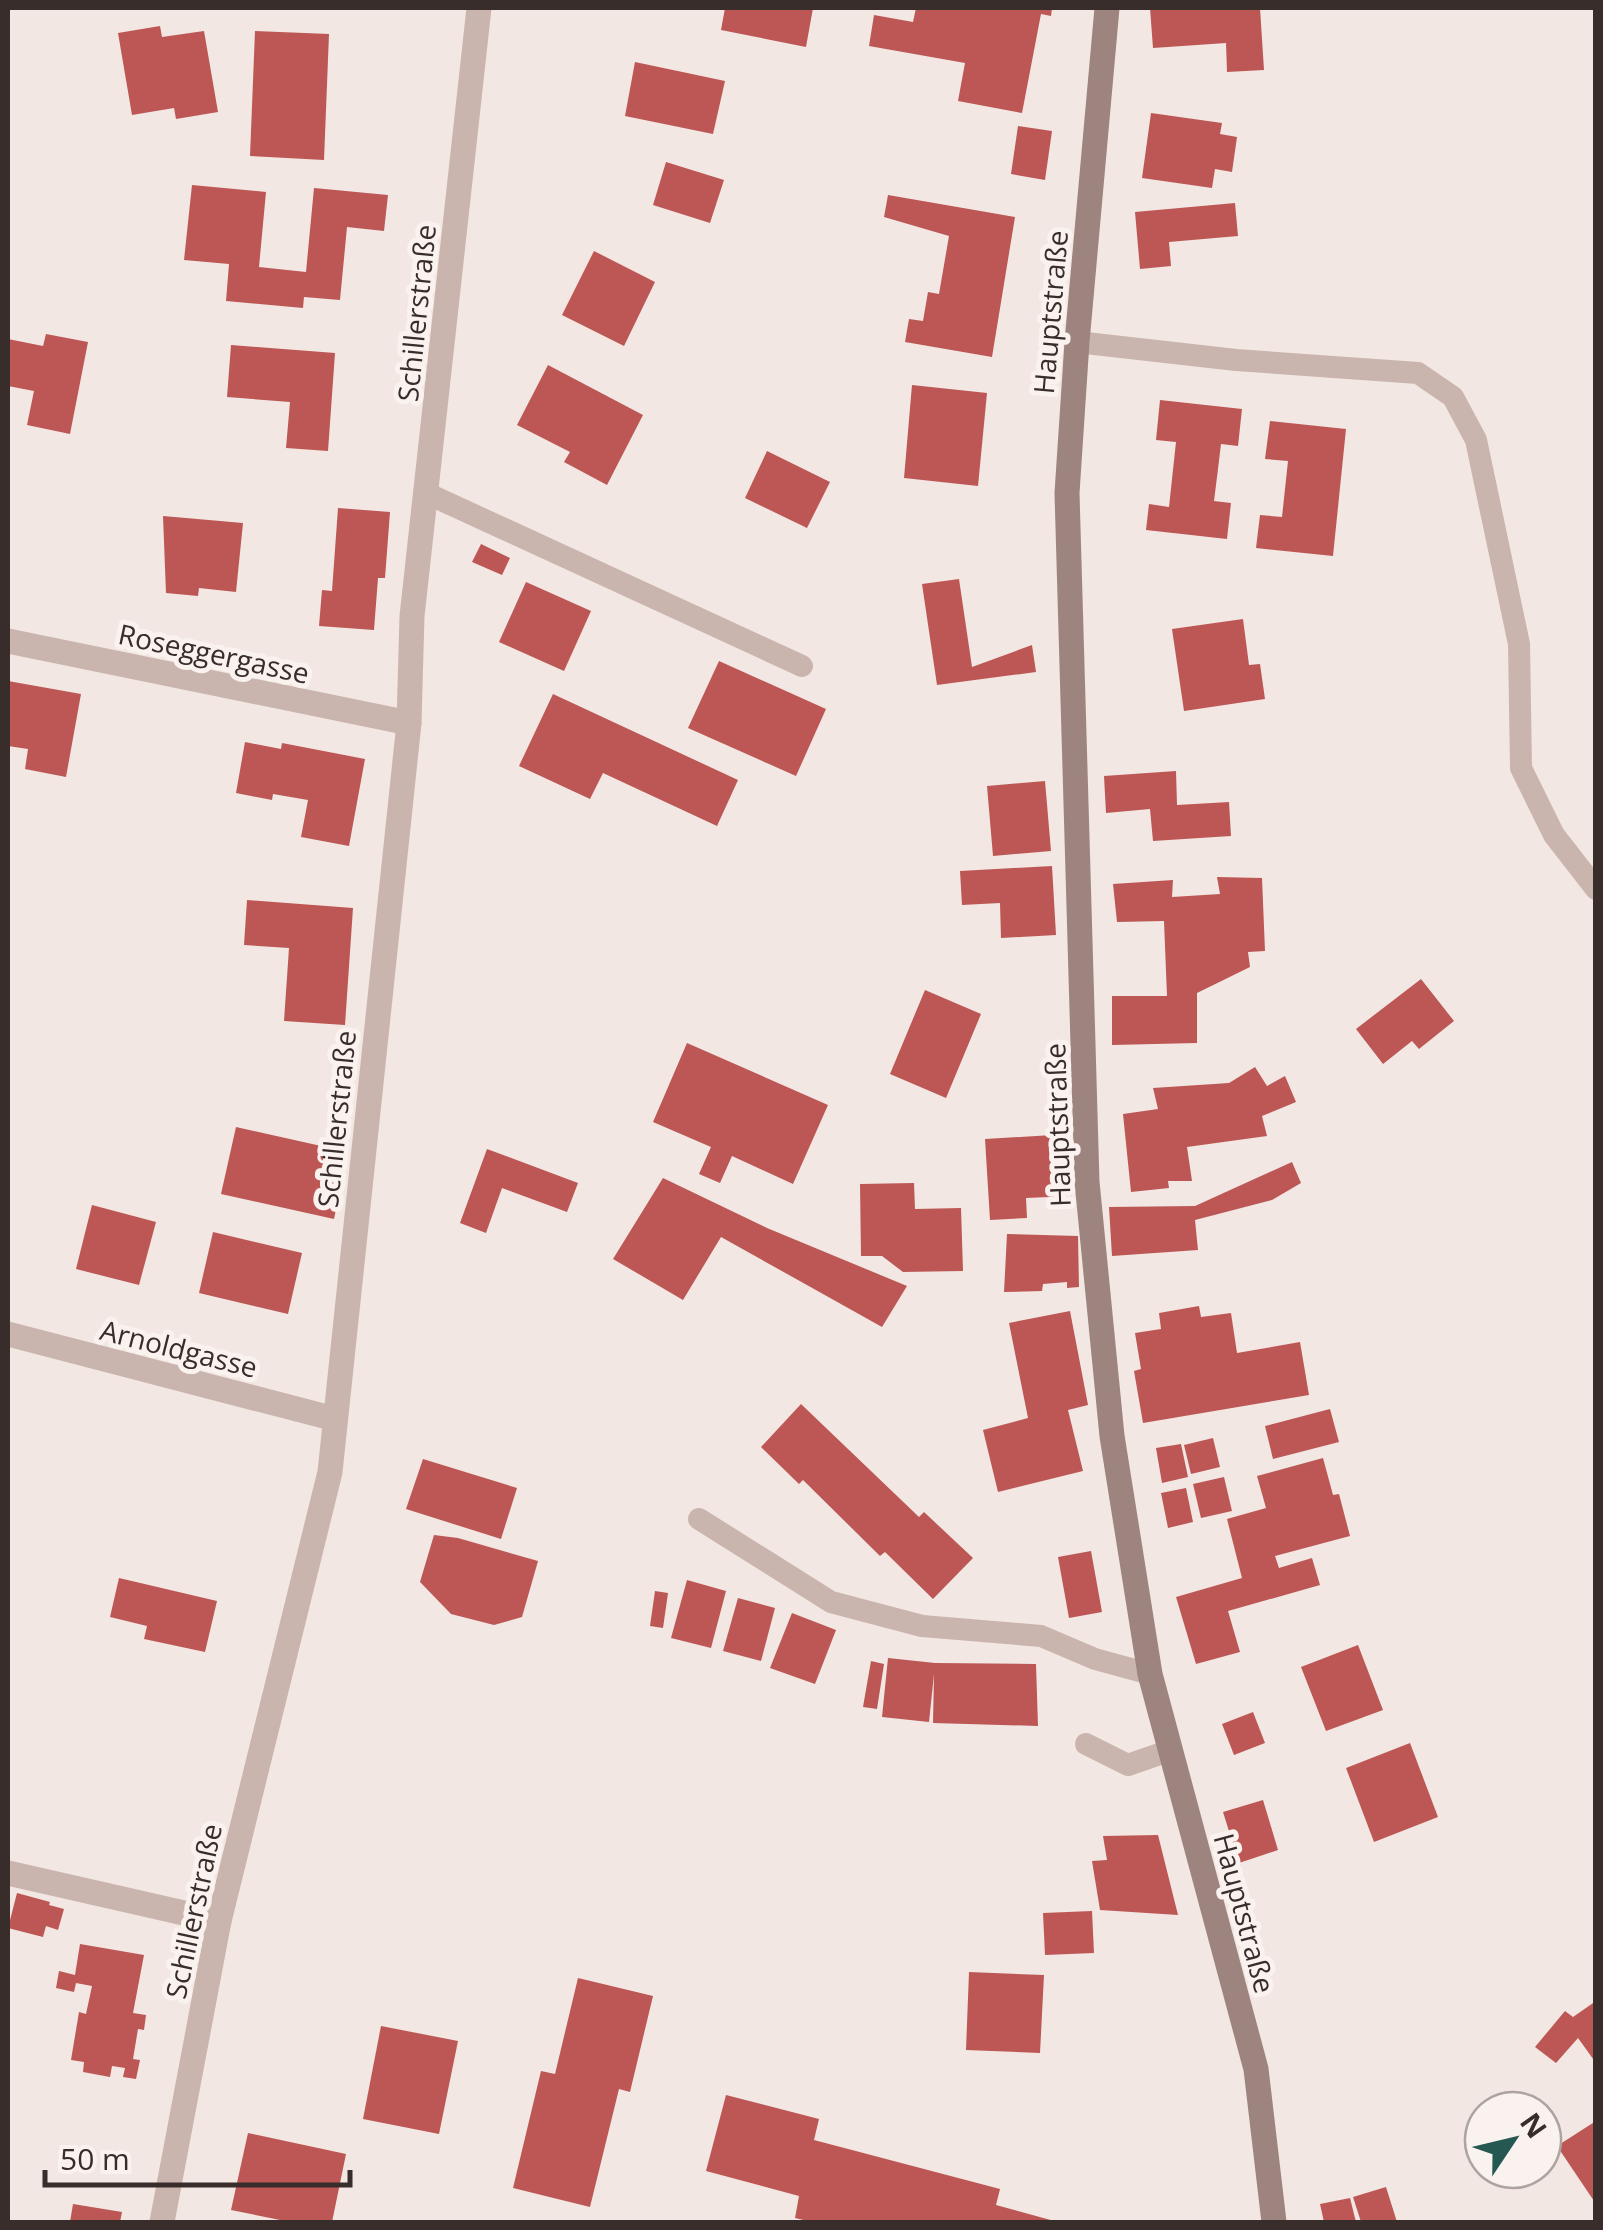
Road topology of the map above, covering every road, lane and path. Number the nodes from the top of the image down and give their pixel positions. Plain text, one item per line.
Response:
1 (479, 8) edge
2 (1106, 8) edge
3 (1076, 342) junction
4 (426, 493) junction
5 (8, 641) edge
6 (802, 666) dead end
7 (409, 723) junction
8 (1596, 890) edge
9 (8, 1334) edge
10 (336, 1419) junction
11 (700, 1519) dead end
12 (1150, 1674) junction
13 (1086, 1744) dead end
14 (1170, 1750) junction
15 (8, 1872) edge
16 (219, 1920) junction
17 (162, 2222) edge
18 (1274, 2222) edge

1 - 4 street, Schillerstraße
2 - 3 street, Hauptstraße
3 - 8 lane
3 - 12 street, Hauptstraße
4 - 6 lane
4 - 7 street, Schillerstraße
5 - 7 street, Roseggergasse
7 - 10 street, Schillerstraße
9 - 10 street, Arnoldgasse
10 - 16 street, Schillerstraße
11 - 12 lane
12 - 14 street, Hauptstraße
13 - 14 lane
14 - 18 street, Hauptstraße
15 - 16 street
16 - 17 street, Schillerstraße

